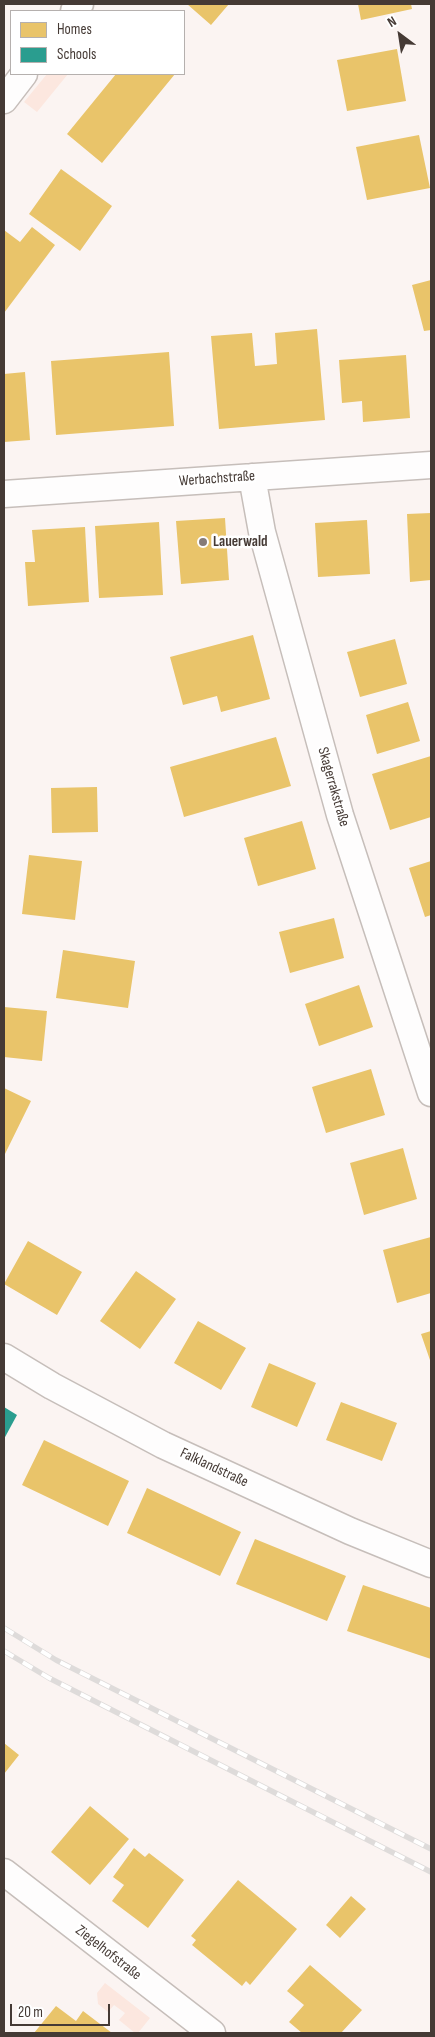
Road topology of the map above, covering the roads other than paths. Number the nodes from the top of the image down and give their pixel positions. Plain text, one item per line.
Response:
1 (23, 75) edge
2 (4, 100) edge
3 (431, 465) edge
4 (252, 477) junction
5 (4, 494) edge
6 (431, 1093) edge
7 (4, 1357) edge
8 (431, 1564) edge
9 (4, 1872) edge
10 (212, 2033) edge

1 - 2 street
3 - 4 street, Werbachstraße
4 - 5 street, Werbachstraße
4 - 6 street, Skagerrakstraße
7 - 8 street, Falklandstraße
9 - 10 street, Ziegelhofstraße

